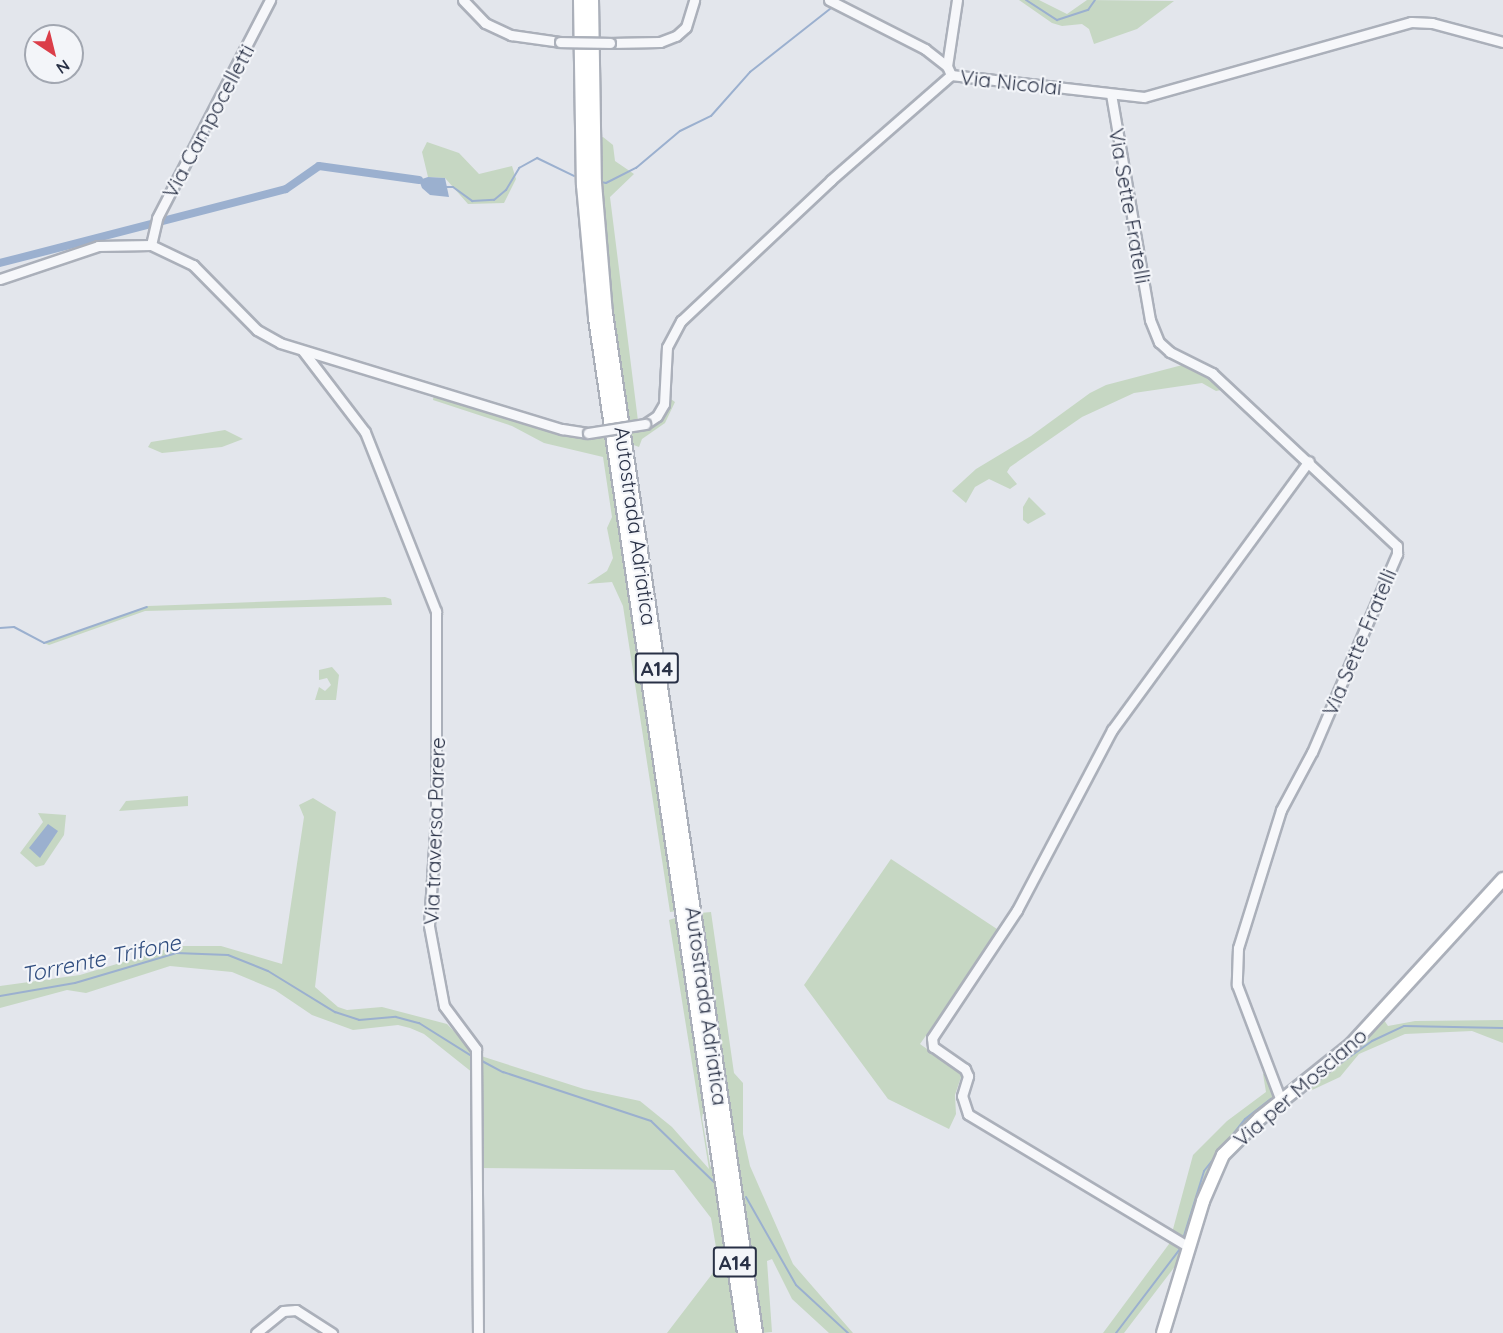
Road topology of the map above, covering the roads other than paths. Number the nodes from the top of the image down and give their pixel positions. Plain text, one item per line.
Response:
1 (270, 0) edge
2 (463, 0) edge
3 (581, 0) edge
4 (591, 0) edge
5 (694, 0) edge
6 (830, 0) edge
7 (957, 0) edge
8 (1503, 42) edge
9 (949, 70) junction
10 (1111, 94) junction
11 (151, 245) junction
12 (0, 279) edge
13 (303, 351) junction
14 (645, 424) joint
15 (1309, 461) junction
16 (1503, 879) edge
17 (1281, 1101) junction
18 (1189, 1247) junction
19 (256, 1333) edge
20 (333, 1333) edge
21 (478, 1333) edge
22 (745, 1333) edge
23 (755, 1333) edge
24 (1163, 1333) edge

1 - 11 street, Via Campocelletti
2 - 5 street, bridge
3 - 22 highway, Autostrada Adriatica / A14
4 - 23 highway, Autostrada Adriatica / A14
6 - 9 street
7 - 9 street, Via Nicolai
8 - 10 street, Via Nicolai
9 - 10 street, Via Nicolai
9 - 14 street, Via Nicolai
10 - 15 street, Via Sette Fratelli
11 - 12 street, Via traversa Parere
11 - 13 street, Via traversa Parere
13 - 14 street, Via traversa Parere, bridge
13 - 21 street, Via traversa Parere
15 - 17 street, Via Sette Fratelli
15 - 18 street
16 - 17 main road, Via per Mosciano
17 - 18 main road, Via per Mosciano
18 - 24 main road, Via per Mosciano
19 - 20 street

